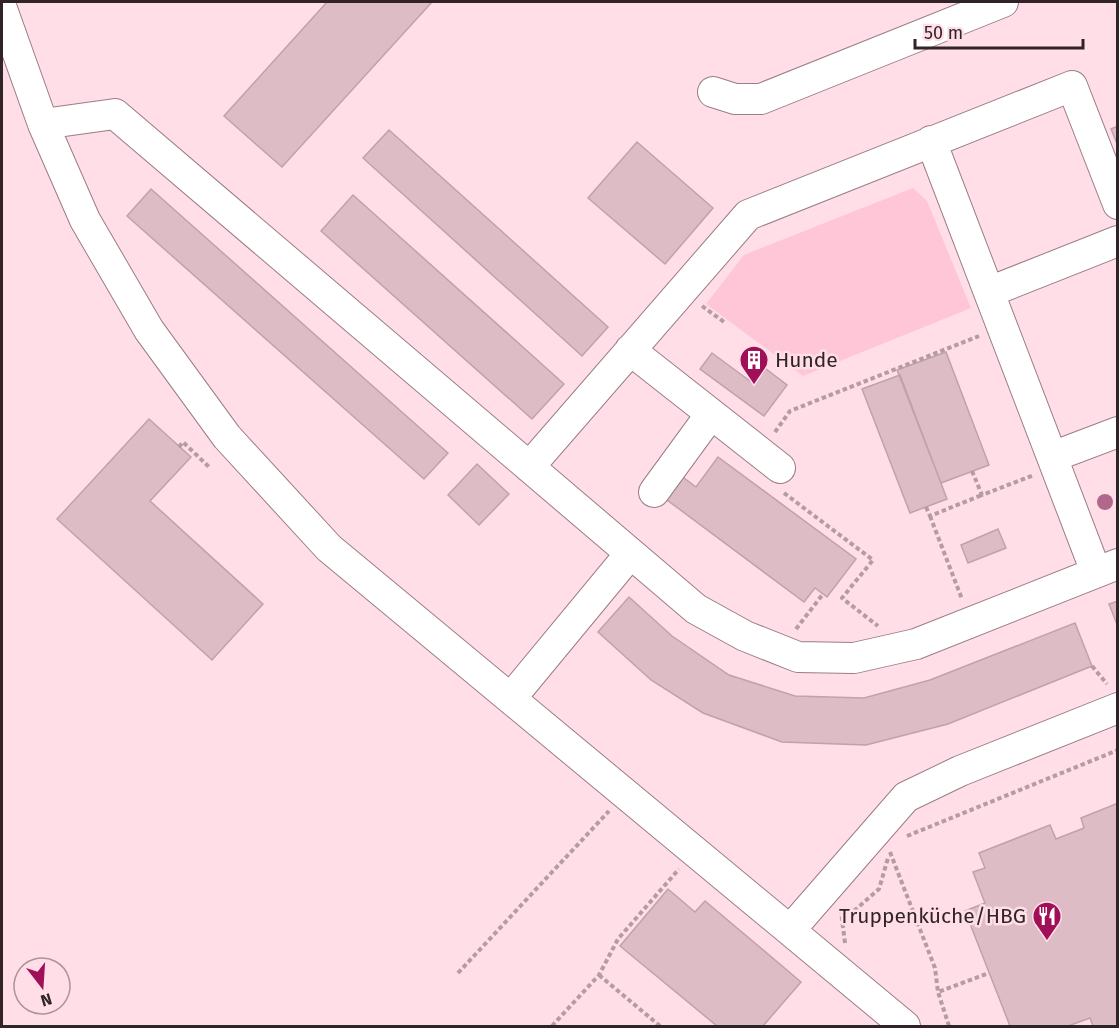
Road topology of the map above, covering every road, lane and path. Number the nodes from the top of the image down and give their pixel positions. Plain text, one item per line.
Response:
1 (1003, 2) edge
2 (2, 9) edge
3 (713, 92) dead end
4 (43, 124) junction
5 (931, 141) junction
6 (1118, 204) edge
7 (1118, 241) edge
8 (989, 292) junction
9 (1002, 327) junction
10 (630, 350) junction
11 (876, 377) junction
12 (879, 383) dead end
13 (711, 414) junction
14 (1118, 432) edge
15 (179, 447) dead end
16 (771, 460) junction
17 (1054, 462) junction
18 (529, 466) junction
19 (209, 467) dead end
20 (972, 471) dead end
21 (654, 492) dead end
22 (982, 495) junction
23 (926, 507) dead end
24 (930, 516) junction
25 (630, 554) junction
26 (1107, 568) edge
27 (823, 594) dead end
28 (971, 622) junction
29 (905, 647) junction
30 (780, 650) junction
31 (1092, 666) dead end
32 (511, 698) junction
33 (1114, 698) edge
34 (1118, 750) edge
35 (626, 793) junction
36 (886, 841) junction
37 (695, 850) junction
38 (791, 929) junction
39 (845, 945) dead end
40 (989, 973) dead end
41 (458, 974) dead end
42 (599, 975) junction
43 (938, 992) junction
44 (552, 1026) edge
45 (660, 1026) edge
46 (906, 1026) edge
47 (949, 1026) edge

1 - 3 lane
2 - 4 lane
4 - 18 lane
4 - 32 lane
5 - 6 lane
5 - 8 lane
5 - 10 lane
7 - 8 lane
8 - 9 lane
9 - 11 path
9 - 17 lane
10 - 13 lane
10 - 18 lane
11 - 12 path
11 - 16 path
13 - 16 lane
13 - 21 lane
14 - 17 lane
15 - 19 path
16 - 29 path
17 - 22 path
17 - 26 lane
18 - 25 lane
20 - 22 path
22 - 24 path
23 - 24 path
24 - 28 path
25 - 30 lane
25 - 32 lane
26 - 28 lane
27 - 30 path
28 - 29 lane
29 - 30 lane
31 - 33 path
32 - 35 lane
33 - 36 lane
34 - 36 path
35 - 37 lane
35 - 41 path
36 - 38 lane
36 - 39 path
36 - 43 path
37 - 38 lane
37 - 42 path
38 - 46 lane
40 - 43 path
42 - 44 path
42 - 45 path
43 - 47 path

